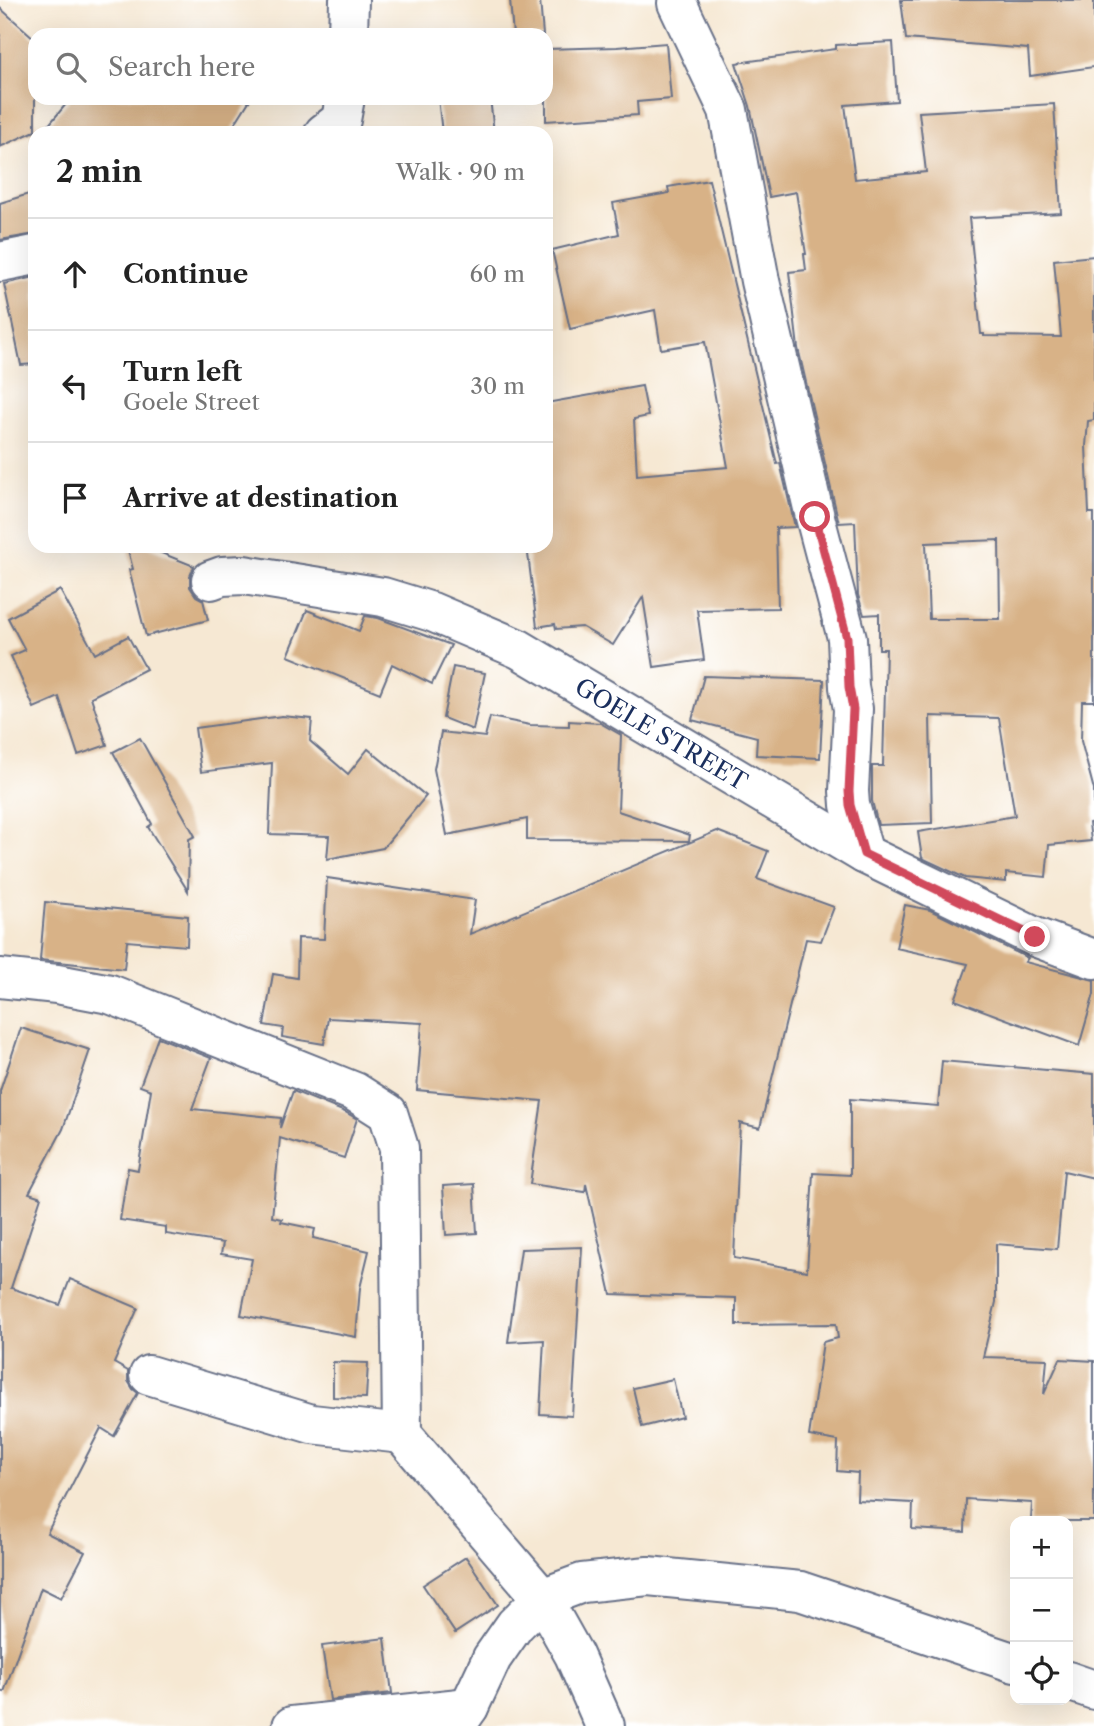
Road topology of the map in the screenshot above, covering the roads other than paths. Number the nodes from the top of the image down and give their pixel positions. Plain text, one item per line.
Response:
1 (349, 0) edge
2 (677, 3) dead end
3 (348, 28) edge
4 (344, 105) edge
5 (333, 126) edge
6 (28, 256) edge
7 (0, 262) edge
8 (211, 580) dead end
9 (864, 854) junction
10 (1094, 959) edge
11 (0, 978) edge
12 (149, 1375) dead end
13 (402, 1434) junction
14 (542, 1598) junction
15 (1010, 1661) edge
16 (1073, 1683) edge
17 (1094, 1690) edge
18 (462, 1716) edge
19 (292, 1726) edge
20 (605, 1726) edge

1 - 3 street
2 - 9 street
4 - 5 street
6 - 7 street
8 - 9 street, GOELE STREET
9 - 10 street, GOELE STREET
11 - 13 street
12 - 13 street
13 - 14 street
14 - 15 street
14 - 18 street
14 - 20 street
16 - 17 street
18 - 19 street

